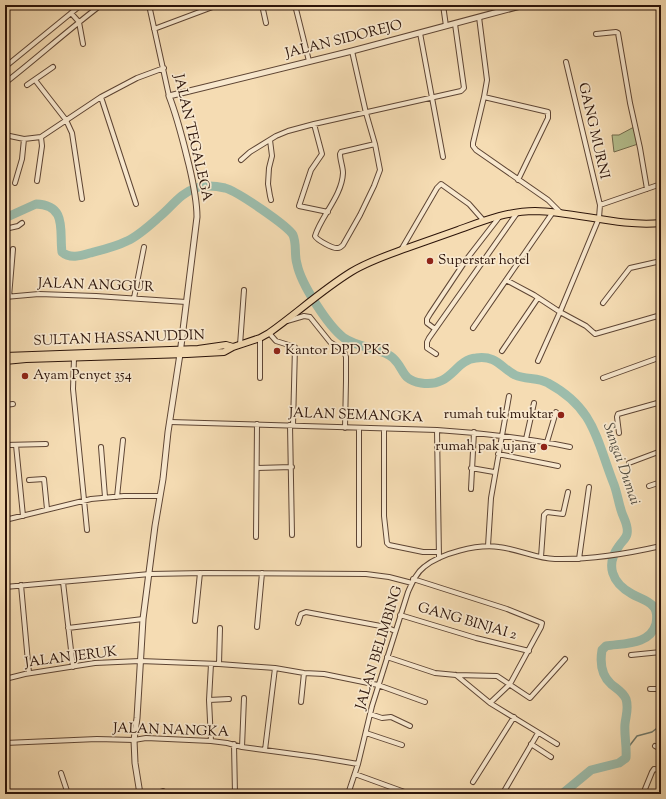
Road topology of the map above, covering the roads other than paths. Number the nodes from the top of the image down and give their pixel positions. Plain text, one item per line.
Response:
1 (81, 5) edge
2 (101, 5) edge
3 (149, 5) edge
4 (218, 5) edge
5 (262, 5) edge
6 (295, 5) edge
7 (443, 5) edge
8 (524, 5) edge
9 (71, 13) junction
10 (479, 17) junction
11 (79, 22) junction
12 (266, 23) dead end
13 (455, 24) junction
14 (446, 26) junction
15 (154, 29) junction
16 (420, 33) junction
17 (596, 34) dead end
18 (83, 44) dead end
19 (352, 51) junction
20 (309, 62) junction
21 (566, 62) dead end
22 (5, 67) edge
23 (53, 67) dead end
24 (164, 68) junction
25 (35, 80) junction
26 (5, 83) edge
27 (27, 85) dead end
28 (169, 96) junction
29 (101, 97) junction
30 (484, 97) junction
31 (432, 99) junction
32 (366, 113) junction
33 (66, 120) junction
34 (314, 124) junction
35 (5, 134) edge
36 (41, 137) junction
37 (24, 139) junction
38 (270, 140) junction
39 (375, 144) junction
40 (444, 157) dead end
41 (241, 160) dead end
42 (518, 180) junction
43 (37, 181) dead end
44 (15, 183) dead end
45 (661, 184) edge
46 (647, 189) junction
47 (82, 199) dead end
48 (271, 200) dead end
49 (136, 204) dead end
50 (600, 205) junction
51 (328, 212) junction
52 (553, 212) junction
53 (517, 213) junction
54 (561, 213) junction
55 (500, 216) junction
56 (599, 218) junction
57 (484, 221) junction
58 (22, 223) dead end
59 (661, 223) edge
60 (5, 229) edge
61 (144, 247) dead end
62 (13, 249) dead end
63 (401, 250) junction
64 (661, 261) edge
65 (506, 280) junction
66 (244, 290) dead end
67 (7, 297) edge
68 (134, 298) junction
69 (538, 298) junction
70 (186, 302) junction
71 (603, 303) dead end
72 (560, 312) junction
73 (661, 315) edge
74 (285, 321) junction
75 (473, 328) dead end
76 (435, 329) junction
77 (269, 333) junction
78 (260, 338) junction
79 (236, 346) junction
80 (502, 351) dead end
81 (181, 352) junction
82 (436, 354) dead end
83 (5, 356) edge
84 (661, 357) edge
85 (74, 358) junction
86 (5, 361) edge
87 (538, 362) dead end
88 (260, 378) dead end
89 (603, 378) dead end
90 (509, 396) dead end
91 (661, 402) edge
92 (534, 403) dead end
93 (12, 404) dead end
94 (5, 405) edge
95 (556, 412) dead end
96 (170, 422) junction
97 (257, 424) junction
98 (292, 425) junction
99 (345, 428) junction
100 (359, 428) junction
101 (384, 429) junction
102 (437, 430) junction
103 (474, 432) junction
104 (619, 433) dead end
105 (501, 437) junction
106 (122, 440) dead end
107 (526, 440) junction
108 (547, 442) junction
109 (46, 444) dead end
110 (5, 445) edge
111 (16, 445) junction
112 (101, 447) dead end
113 (570, 447) dead end
114 (661, 451) edge
115 (498, 454) junction
116 (629, 463) dead end
117 (558, 466) dead end
118 (292, 467) junction
119 (257, 468) junction
120 (471, 468) junction
121 (494, 472) junction
122 (29, 480) dead end
123 (661, 482) edge
124 (649, 486) dead end
125 (589, 487) dead end
126 (471, 489) dead end
127 (568, 492) dead end
128 (160, 496) junction
129 (105, 497) junction
130 (117, 497) junction
131 (83, 501) junction
132 (47, 509) junction
133 (23, 516) junction
134 (5, 520) edge
135 (88, 530) dead end
136 (292, 535) dead end
137 (256, 537) dead end
138 (359, 545) dead end
139 (488, 546) junction
140 (661, 546) edge
141 (439, 552) junction
142 (541, 557) junction
143 (439, 558) junction
144 (579, 559) junction
145 (200, 573) junction
146 (262, 573) junction
147 (150, 574) junction
148 (413, 581) junction
149 (64, 582) junction
150 (21, 585) junction
151 (5, 587) edge
152 (400, 615) junction
153 (143, 620) junction
154 (194, 621) dead end
155 (298, 623) dead end
156 (257, 627) dead end
157 (68, 628) junction
158 (220, 628) dead end
159 (395, 630) junction
160 (529, 650) junction
161 (661, 652) edge
162 (631, 655) dead end
163 (388, 657) junction
164 (565, 659) dead end
165 (140, 661) junction
166 (211, 664) junction
167 (219, 664) junction
168 (73, 667) junction
169 (275, 668) junction
170 (29, 673) junction
171 (304, 673) junction
172 (456, 675) junction
173 (5, 679) edge
174 (510, 684) junction
175 (378, 685) junction
176 (650, 689) dead end
177 (661, 689) edge
178 (244, 698) dead end
179 (229, 699) dead end
180 (209, 700) junction
181 (301, 702) dead end
182 (425, 702) dead end
183 (490, 703) junction
184 (370, 714) junction
185 (514, 717) junction
186 (410, 726) dead end
187 (366, 733) junction
188 (538, 733) junction
189 (134, 740) junction
190 (211, 742) junction
191 (5, 743) edge
192 (234, 744) junction
193 (531, 744) junction
194 (557, 744) dead end
195 (402, 745) dead end
196 (656, 746) dead end
197 (242, 747) junction
198 (661, 749) edge
199 (265, 750) junction
200 (551, 757) dead end
201 (358, 764) junction
202 (660, 770) dead end
203 (61, 773) dead end
204 (355, 774) junction
205 (473, 782) dead end
206 (5, 791) edge
207 (503, 793) dead end
208 (6, 794) edge
209 (68, 794) edge
210 (140, 794) edge
211 (154, 794) edge
212 (167, 794) edge
213 (235, 794) edge
214 (348, 794) edge
215 (410, 794) edge
216 (643, 794) edge

1 - 9 street
2 - 11 street
3 - 15 street, JALAN TEGALEGA
4 - 15 street
5 - 12 street
6 - 20 street
7 - 14 street
8 - 10 street, JALAN SIDOREJO
9 - 11 street
9 - 22 street
10 - 13 street, JALAN SIDOREJO
10 - 30 street
11 - 18 street
11 - 26 street
13 - 14 street, JALAN SIDOREJO
13 - 31 street
14 - 16 street, JALAN SIDOREJO
15 - 24 street, JALAN TEGALEGA
16 - 19 street, JALAN SIDOREJO
16 - 31 street
17 - 46 street
19 - 20 street, JALAN SIDOREJO
19 - 32 street
20 - 28 street, JALAN SIDOREJO
21 - 50 street, GANG MURNI
23 - 25 street
24 - 28 street, JALAN TEGALEGA
24 - 29 street
25 - 27 street
25 - 33 street
28 - 70 street, JALAN TEGALEGA
29 - 33 street
29 - 49 street
30 - 42 street
30 - 42 street
31 - 32 street
31 - 40 street
32 - 34 street
32 - 39 street
33 - 36 street
33 - 47 street
34 - 38 street
34 - 51 street
35 - 37 street
36 - 37 street
36 - 43 street
37 - 44 street
38 - 41 street
38 - 48 street
39 - 51 street
39 - 51 street
42 - 54 street
45 - 46 street
46 - 50 street
50 - 56 street, GANG MURNI
52 - 53 main road
52 - 54 main road
52 - 65 street
53 - 55 main road
53 - 76 street
54 - 56 main road
55 - 57 main road
55 - 76 street
56 - 59 main road
56 - 72 street, GANG MURNI
57 - 63 main road
57 - 63 street
58 - 60 street
61 - 68 street
62 - 67 street
63 - 74 main road, SULTAN HASSANUDDIN
64 - 71 street
65 - 69 street
65 - 75 street
66 - 79 street
67 - 68 street, JALAN ANGGUR
68 - 70 street, JALAN ANGGUR
69 - 72 street
69 - 80 street
70 - 81 street, JALAN TEGALEGA
72 - 73 street
72 - 87 street, GANG MURNI
74 - 77 main road, SULTAN HASSANUDDIN
74 - 99 street
76 - 82 street
77 - 78 main road, SULTAN HASSANUDDIN
77 - 98 street
78 - 79 main road, SULTAN HASSANUDDIN
78 - 88 street
79 - 81 main road, SULTAN HASSANUDDIN
81 - 83 main road, SULTAN HASSANUDDIN
81 - 85 main road
81 - 96 street, JALAN TEGALEGA
84 - 89 street
85 - 86 main road
85 - 131 street
90 - 105 street
91 - 104 street
92 - 107 street
93 - 94 street
95 - 108 street
96 - 97 street, JALAN SEMANGKA
96 - 128 street, JALAN TEGALEGA
97 - 98 street, JALAN SEMANGKA
97 - 119 street
98 - 99 street, JALAN SEMANGKA
98 - 118 street
99 - 100 street, JALAN SEMANGKA
100 - 101 street, JALAN SEMANGKA
100 - 138 street
101 - 102 street, JALAN SEMANGKA
101 - 141 street
102 - 103 street
102 - 141 street, JALAN SEMANGKA
103 - 105 street
103 - 120 street
105 - 107 street
105 - 115 street
106 - 130 street
107 - 108 street
108 - 113 street
109 - 111 street
110 - 111 street
111 - 133 street
112 - 129 street
114 - 116 street
115 - 117 street
115 - 121 street
118 - 119 street
118 - 136 street
119 - 137 street
120 - 121 street
120 - 126 street
121 - 139 street
122 - 132 street
123 - 124 street
125 - 144 street
127 - 142 street
128 - 130 street
128 - 147 street, JALAN TEGALEGA
129 - 130 street
129 - 131 street
131 - 132 street
131 - 135 street
132 - 133 street
133 - 134 street
139 - 142 street, JALAN BELIMBING
139 - 143 street, JALAN BELIMBING
140 - 144 street, JALAN BELIMBING
141 - 143 street, JALAN SEMANGKA
142 - 144 street, JALAN BELIMBING
143 - 148 street, JALAN BELIMBING
145 - 146 street
145 - 147 street
145 - 154 street
146 - 148 street
146 - 156 street
147 - 149 street
147 - 153 street, JALAN TEGALEGA
148 - 152 street, JALAN BELIMBING
148 - 160 street
149 - 150 street
149 - 157 street
150 - 151 street
150 - 170 street
152 - 159 street, JALAN BELIMBING
152 - 160 street, GANG BINJAI 2
153 - 157 street
153 - 165 street, JALAN TEGALEGA
155 - 159 street
157 - 168 street
158 - 167 street
159 - 163 street, JALAN BELIMBING
160 - 174 street
161 - 162 street
163 - 172 street
163 - 175 street, JALAN BELIMBING
164 - 174 street
165 - 166 street, JALAN JERUK
165 - 168 street, JALAN JERUK
165 - 189 street, JALAN TEGALEGA
166 - 167 street, JALAN JERUK
166 - 180 street
167 - 169 street, JALAN JERUK
168 - 170 street, JALAN JERUK
169 - 171 street, JALAN JERUK
169 - 199 street
170 - 173 street, JALAN JERUK
171 - 175 street, JALAN JERUK
171 - 181 street
172 - 174 street
172 - 183 street
174 - 183 street
175 - 182 street, JALAN JERUK
175 - 184 street, JALAN BELIMBING
176 - 177 street
178 - 197 street
179 - 180 street
180 - 190 street
183 - 185 street
184 - 186 street
184 - 187 street, JALAN BELIMBING
185 - 188 street
185 - 205 street
187 - 195 street
187 - 201 street, JALAN BELIMBING
188 - 193 street
188 - 194 street
189 - 190 street, JALAN NANGKA
189 - 191 street, JALAN NANGKA
189 - 210 street, JALAN TEGALEGA
190 - 192 street, JALAN NANGKA
192 - 197 street, JALAN NANGKA
192 - 213 street
193 - 200 street
193 - 207 street
196 - 198 street
197 - 199 street, JALAN NANGKA
199 - 201 street, JALAN NANGKA
201 - 204 street, JALAN BELIMBING
202 - 216 street
203 - 209 street
204 - 214 street, JALAN BELIMBING
204 - 215 street
206 - 208 street
211 - 212 street

